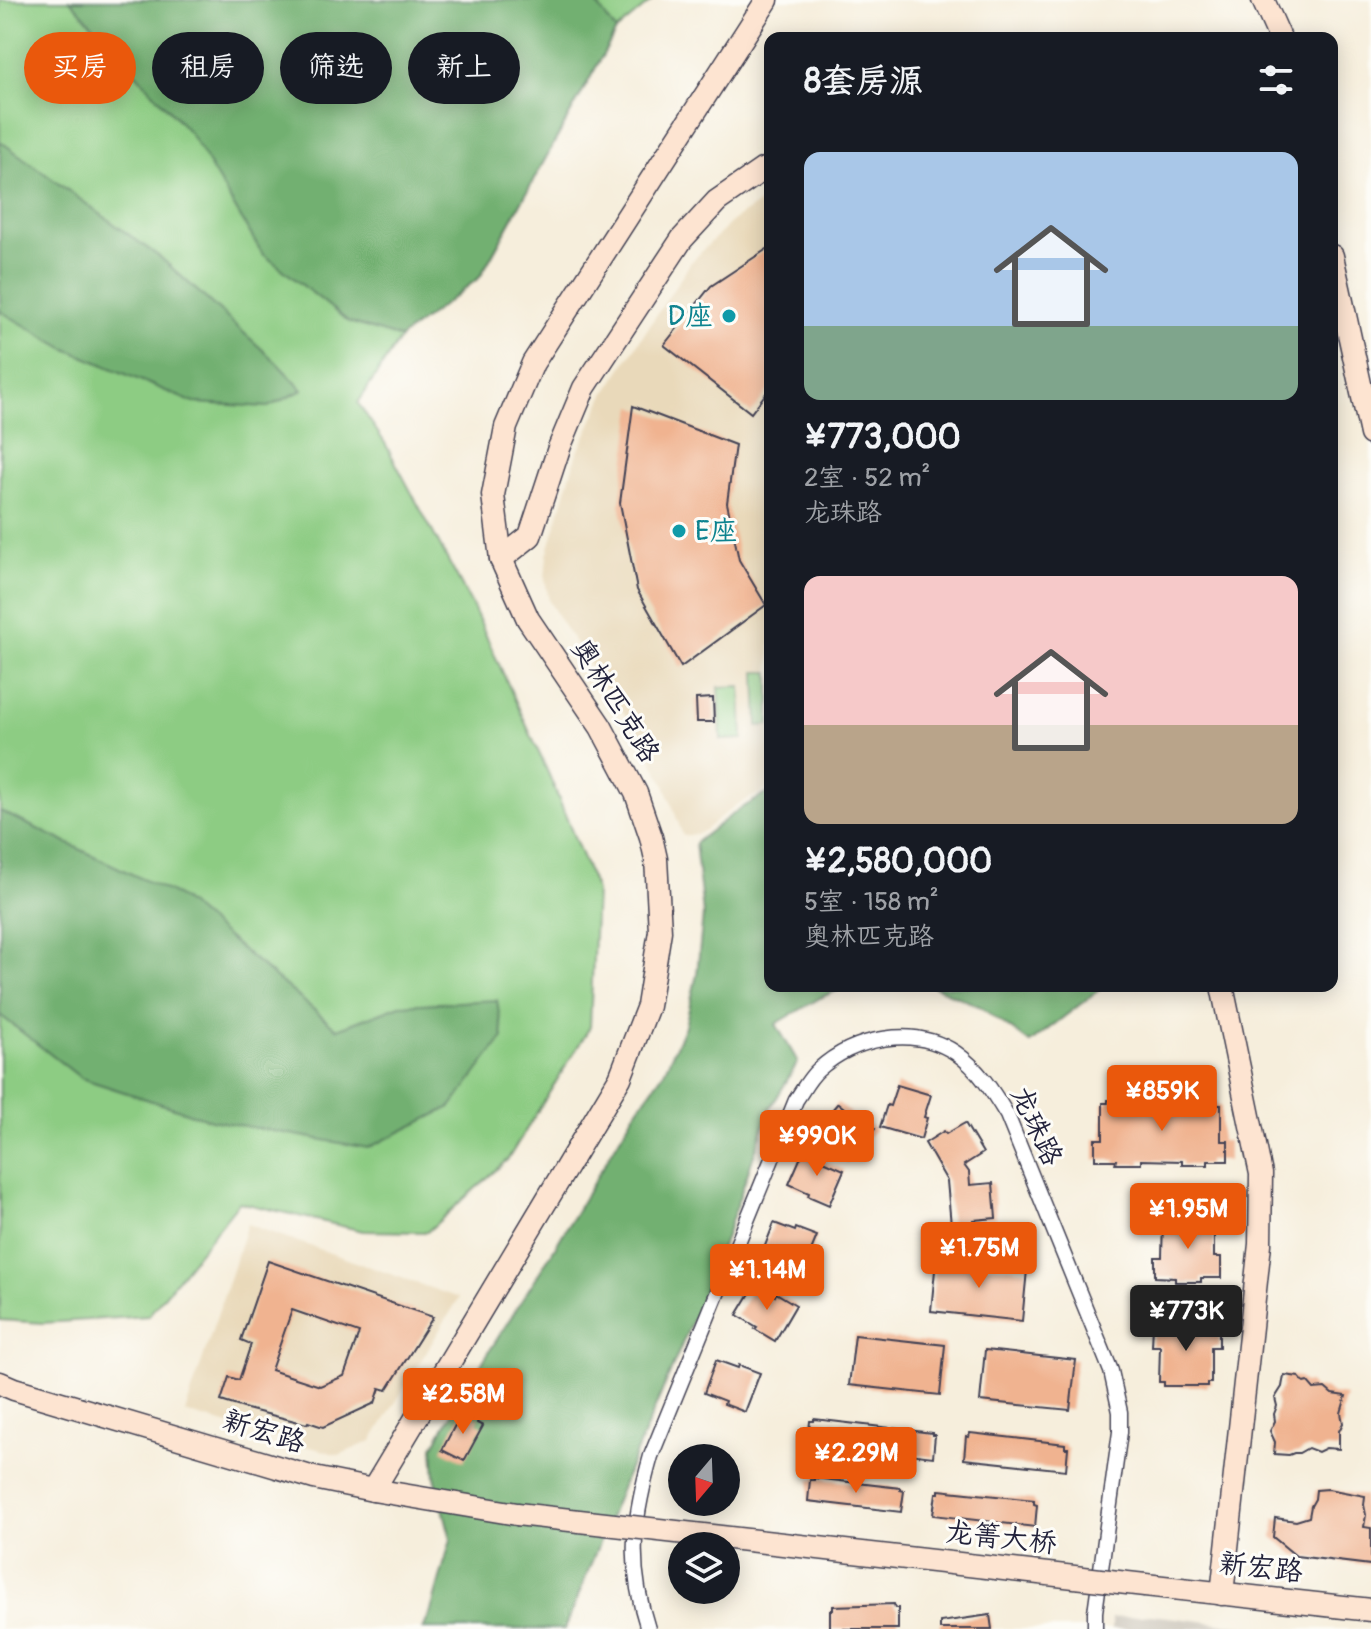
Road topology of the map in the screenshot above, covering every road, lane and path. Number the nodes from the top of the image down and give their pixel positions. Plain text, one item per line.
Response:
1 (767, 0) edge
2 (1263, 0) edge
3 (1277, 32) edge
4 (764, 169) edge
5 (1338, 283) edge
6 (1371, 434) edge
7 (501, 559) junction
8 (1223, 992) edge
9 (0, 1383) edge
10 (373, 1490) junction
11 (517, 1514) joint
12 (1145, 1585) joint
13 (1222, 1594) junction
14 (1371, 1610) edge
15 (648, 1629) edge
16 (1095, 1629) edge

1 - 7 street, 奥林匹克路
2 - 3 street
4 - 7 street
5 - 6 street
7 - 10 street, 奥林匹克路
8 - 13 street
9 - 10 street, 新宏路
10 - 11 street, 新宏路
11 - 12 street, 龙箐大桥, bridge
12 - 13 street, 新宏路
13 - 14 street, 新宏路
15 - 16 street, 龙珠路

